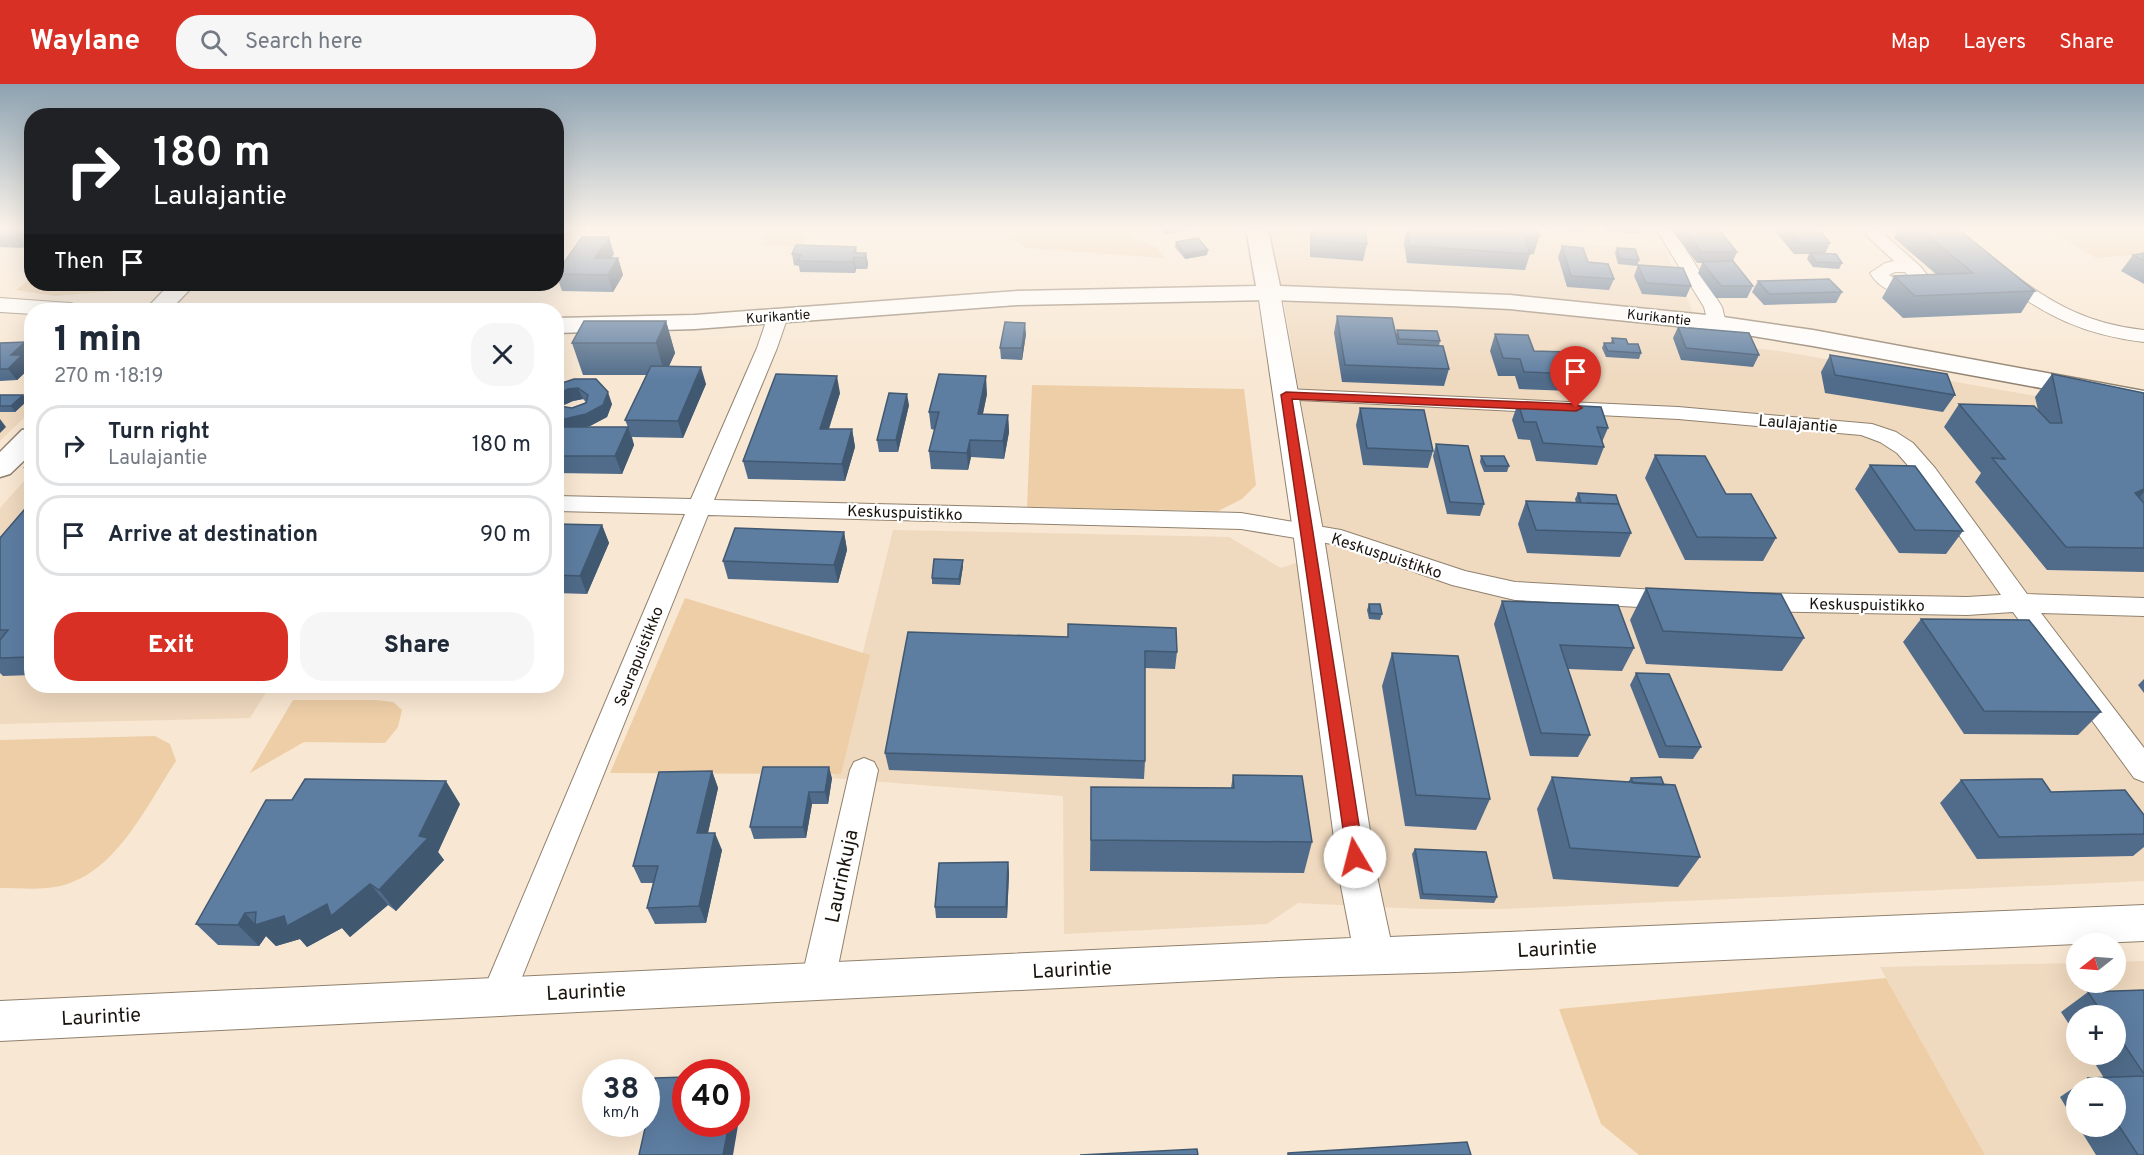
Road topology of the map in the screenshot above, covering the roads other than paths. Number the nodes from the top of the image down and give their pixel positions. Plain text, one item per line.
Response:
1 (1266, 279) edge
2 (1695, 279) edge
3 (2008, 279) edge
4 (176, 291) edge
5 (1269, 293) junction
6 (164, 303) edge
7 (0, 305) edge
8 (24, 307) edge
9 (778, 316) junction
10 (1716, 323) junction
11 (564, 326) edge
12 (2144, 336) edge
13 (1286, 395) junction
14 (2144, 399) edge
15 (24, 444) edge
16 (0, 468) edge
17 (564, 503) edge
18 (700, 506) junction
19 (1308, 531) junction
20 (1699, 600) edge
21 (1734, 601) edge
22 (2020, 603) junction
23 (2144, 607) edge
24 (2144, 770) edge
25 (864, 771) dead end
26 (2144, 923) edge
27 (1374, 955) junction
28 (818, 981) junction
29 (498, 996) junction
30 (0, 1021) edge

1 - 5 main road
2 - 10 street
3 - 12 street
4 - 6 main road
5 - 9 main road, Kurikantie
5 - 10 main road, Kurikantie
5 - 13 street
7 - 8 street
9 - 11 main road, Kurikantie
9 - 18 street, Seurapuistikko
10 - 14 main road, Kurikantie
13 - 19 street
13 - 22 street, Laulajantie
15 - 16 main road
17 - 18 street, Keskuspuistikko
18 - 19 street, Keskuspuistikko
18 - 29 street, Seurapuistikko
19 - 20 street, Keskuspuistikko
19 - 27 street
21 - 22 street, Keskuspuistikko
22 - 23 street, Keskuspuistikko
22 - 24 street, Laulajantie
25 - 28 street, Laurinkuja
26 - 27 street, Laurintie
27 - 28 street, Laurintie
28 - 29 street, Laurintie
29 - 30 street, Laurintie

